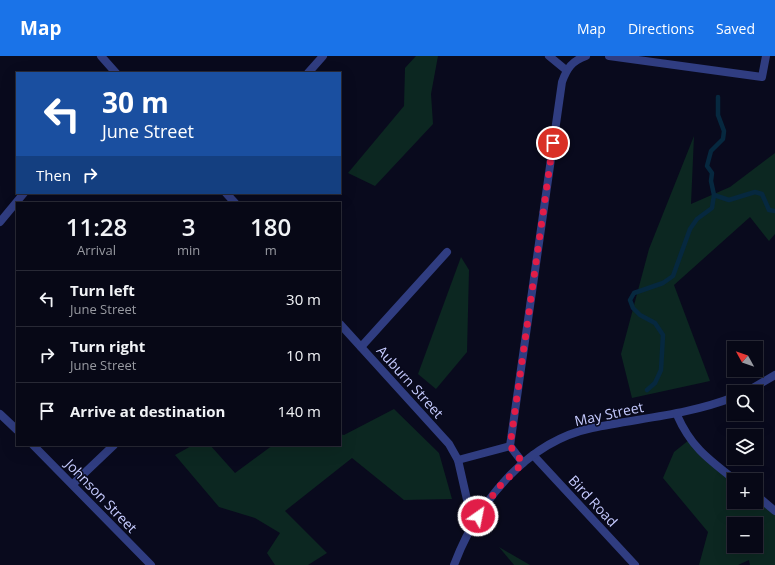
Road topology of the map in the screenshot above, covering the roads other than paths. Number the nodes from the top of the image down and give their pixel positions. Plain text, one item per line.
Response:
1 (101, 56) edge
2 (323, 56) edge
3 (549, 56) edge
4 (586, 56) edge
5 (609, 56) edge
6 (766, 56) edge
7 (566, 70) junction
8 (115, 72) edge
9 (309, 72) edge
10 (23, 194) edge
11 (227, 194) edge
12 (17, 202) edge
13 (234, 202) edge
14 (16, 203) edge
15 (0, 222) edge
16 (447, 252) dead end
17 (341, 325) edge
18 (361, 347) junction
19 (775, 375) edge
20 (758, 385) edge
21 (727, 400) edge
22 (0, 414) edge
23 (677, 414) junction
24 (16, 429) edge
25 (34, 446) edge
26 (113, 446) edge
27 (510, 446) junction
28 (533, 455) junction
29 (458, 460) junction
30 (523, 463) junction
31 (727, 474) edge
32 (72, 484) junction
33 (763, 501) edge
34 (775, 511) edge
35 (478, 516) junction
36 (151, 565) edge
37 (454, 565) edge
38 (635, 565) edge

1 - 8 street
2 - 9 street
3 - 7 street
4 - 7 street
5 - 6 street
7 - 27 street
10 - 12 street
11 - 13 street
14 - 15 street
16 - 18 street
17 - 18 street, Auburn Street
18 - 29 street, Auburn Street
19 - 20 street
21 - 23 street, May Street
22 - 24 street
23 - 28 street, May Street
23 - 31 street
25 - 32 street, Johnson Street
26 - 32 street
27 - 29 street
27 - 30 street
28 - 30 street, May Street
28 - 38 street, Bird Road
29 - 35 street, Auburn Street
30 - 35 street, May Street
32 - 36 street, Johnson Street
33 - 34 street
35 - 37 street, May Street

